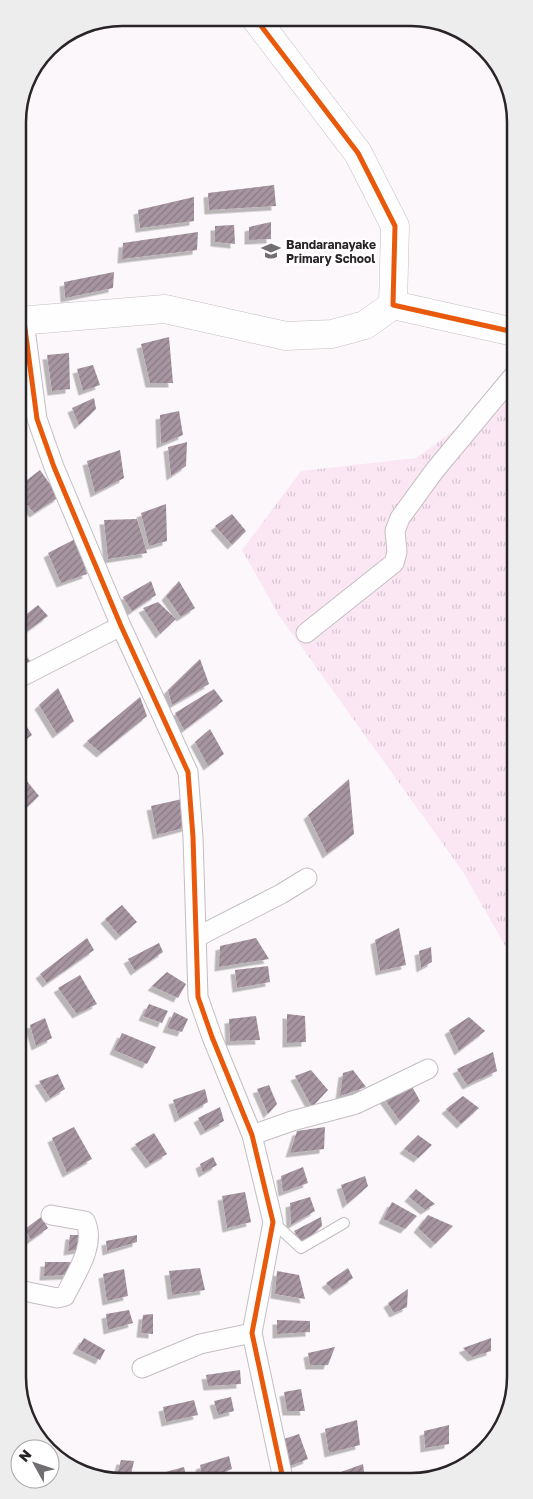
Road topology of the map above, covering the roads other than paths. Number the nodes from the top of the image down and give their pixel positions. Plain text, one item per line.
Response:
1 (261, 26) edge
2 (393, 305) junction
3 (26, 321) edge
4 (507, 330) edge
5 (26, 351) edge
6 (507, 383) edge
7 (121, 626) junction
8 (306, 634) dead end
9 (26, 674) edge
10 (307, 878) dead end
11 (197, 937) junction
12 (428, 1069) dead end
13 (252, 1135) junction
14 (52, 1215) dead end
15 (273, 1222) junction
16 (344, 1223) dead end
17 (26, 1291) edge
18 (252, 1334) junction
19 (142, 1368) dead end
20 (283, 1473) edge

1 - 2 street
2 - 3 street
2 - 4 street
5 - 7 street
6 - 8 street
7 - 9 street
7 - 11 street
10 - 11 street
11 - 13 street
12 - 13 street
13 - 15 street
14 - 17 street
15 - 16 lane
15 - 18 street
18 - 19 street
18 - 20 street

